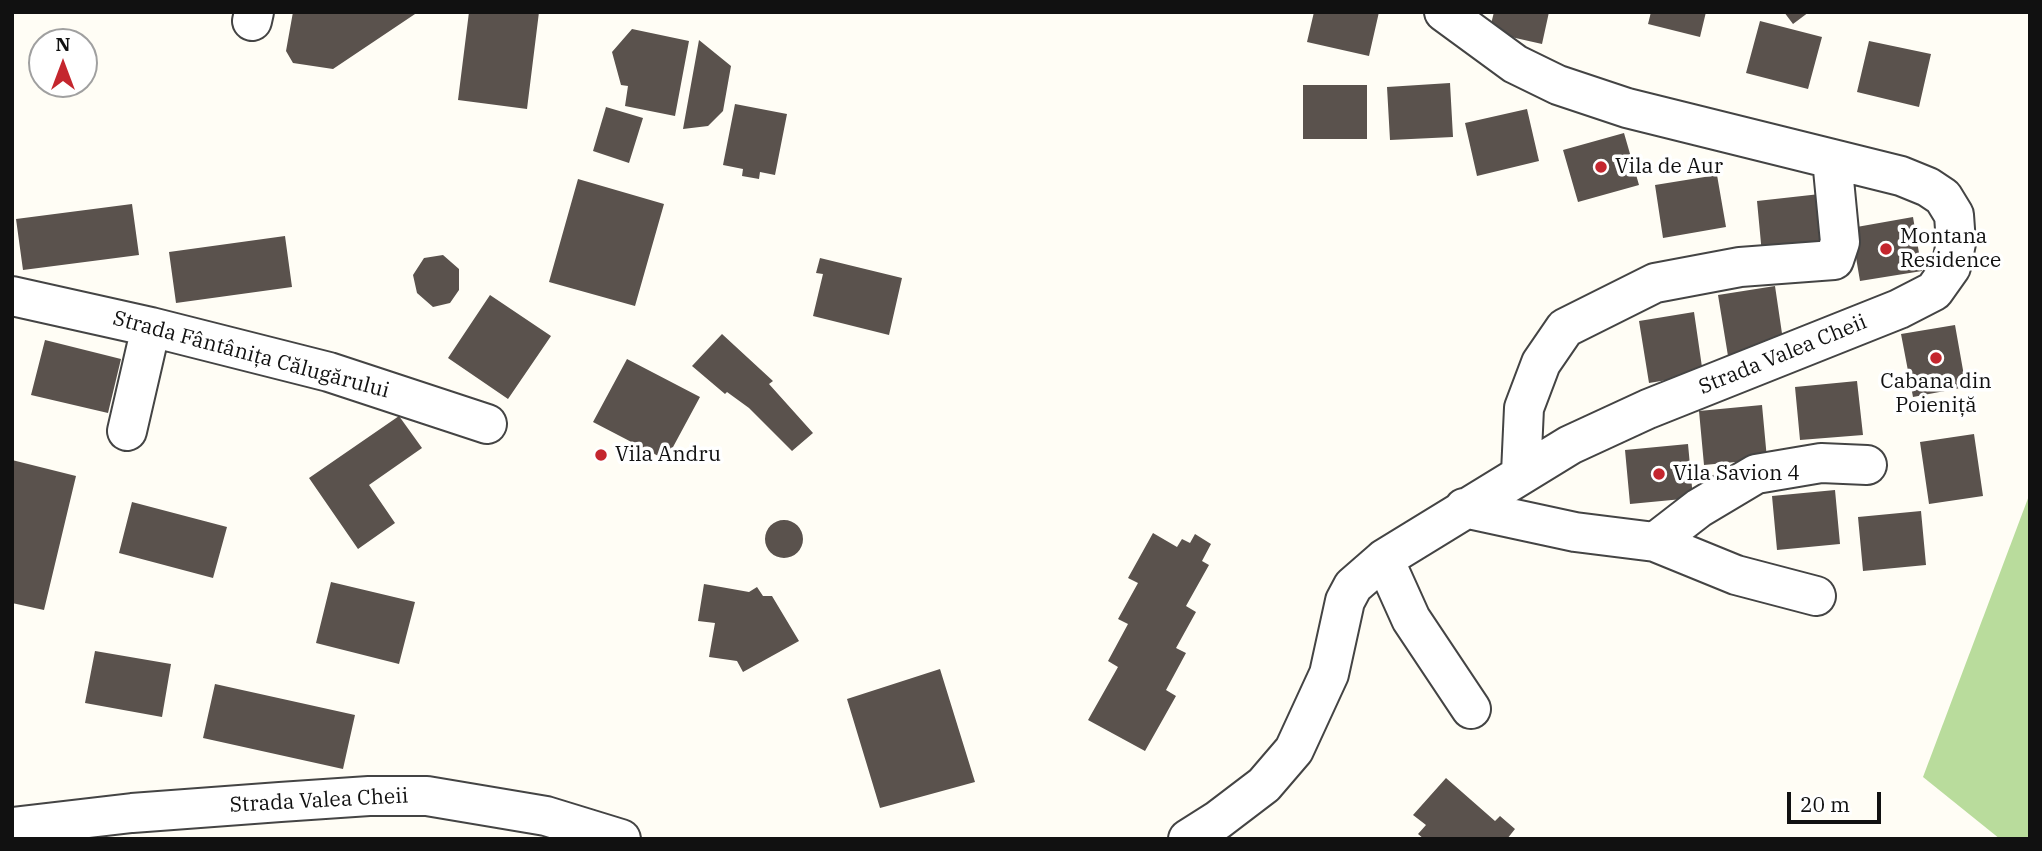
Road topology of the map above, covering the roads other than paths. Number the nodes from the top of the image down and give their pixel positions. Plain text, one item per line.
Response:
1 (1444, 12) edge
2 (1832, 159) junction
3 (12, 296) edge
4 (151, 327) junction
5 (487, 424) dead end
6 (127, 431) dead end
7 (1867, 465) dead end
8 (1521, 472) junction
9 (1464, 508) junction
10 (1655, 542) junction
11 (1384, 559) junction
12 (1816, 596) dead end
13 (1471, 709) dead end
14 (12, 827) edge
15 (621, 839) edge
16 (1188, 839) edge

1 - 2 street, Strada Valea Cheii
2 - 8 street
2 - 8 street, Strada Valea Cheii
3 - 4 street, Strada Fântânița Călugărului
4 - 5 street, Strada Fântânița Călugărului
4 - 6 street
7 - 10 street
8 - 9 street, Strada Valea Cheii
9 - 10 street
9 - 11 street, Strada Valea Cheii
10 - 12 street
11 - 13 street
11 - 16 street, Strada Valea Cheii
14 - 15 street, Strada Valea Cheii

